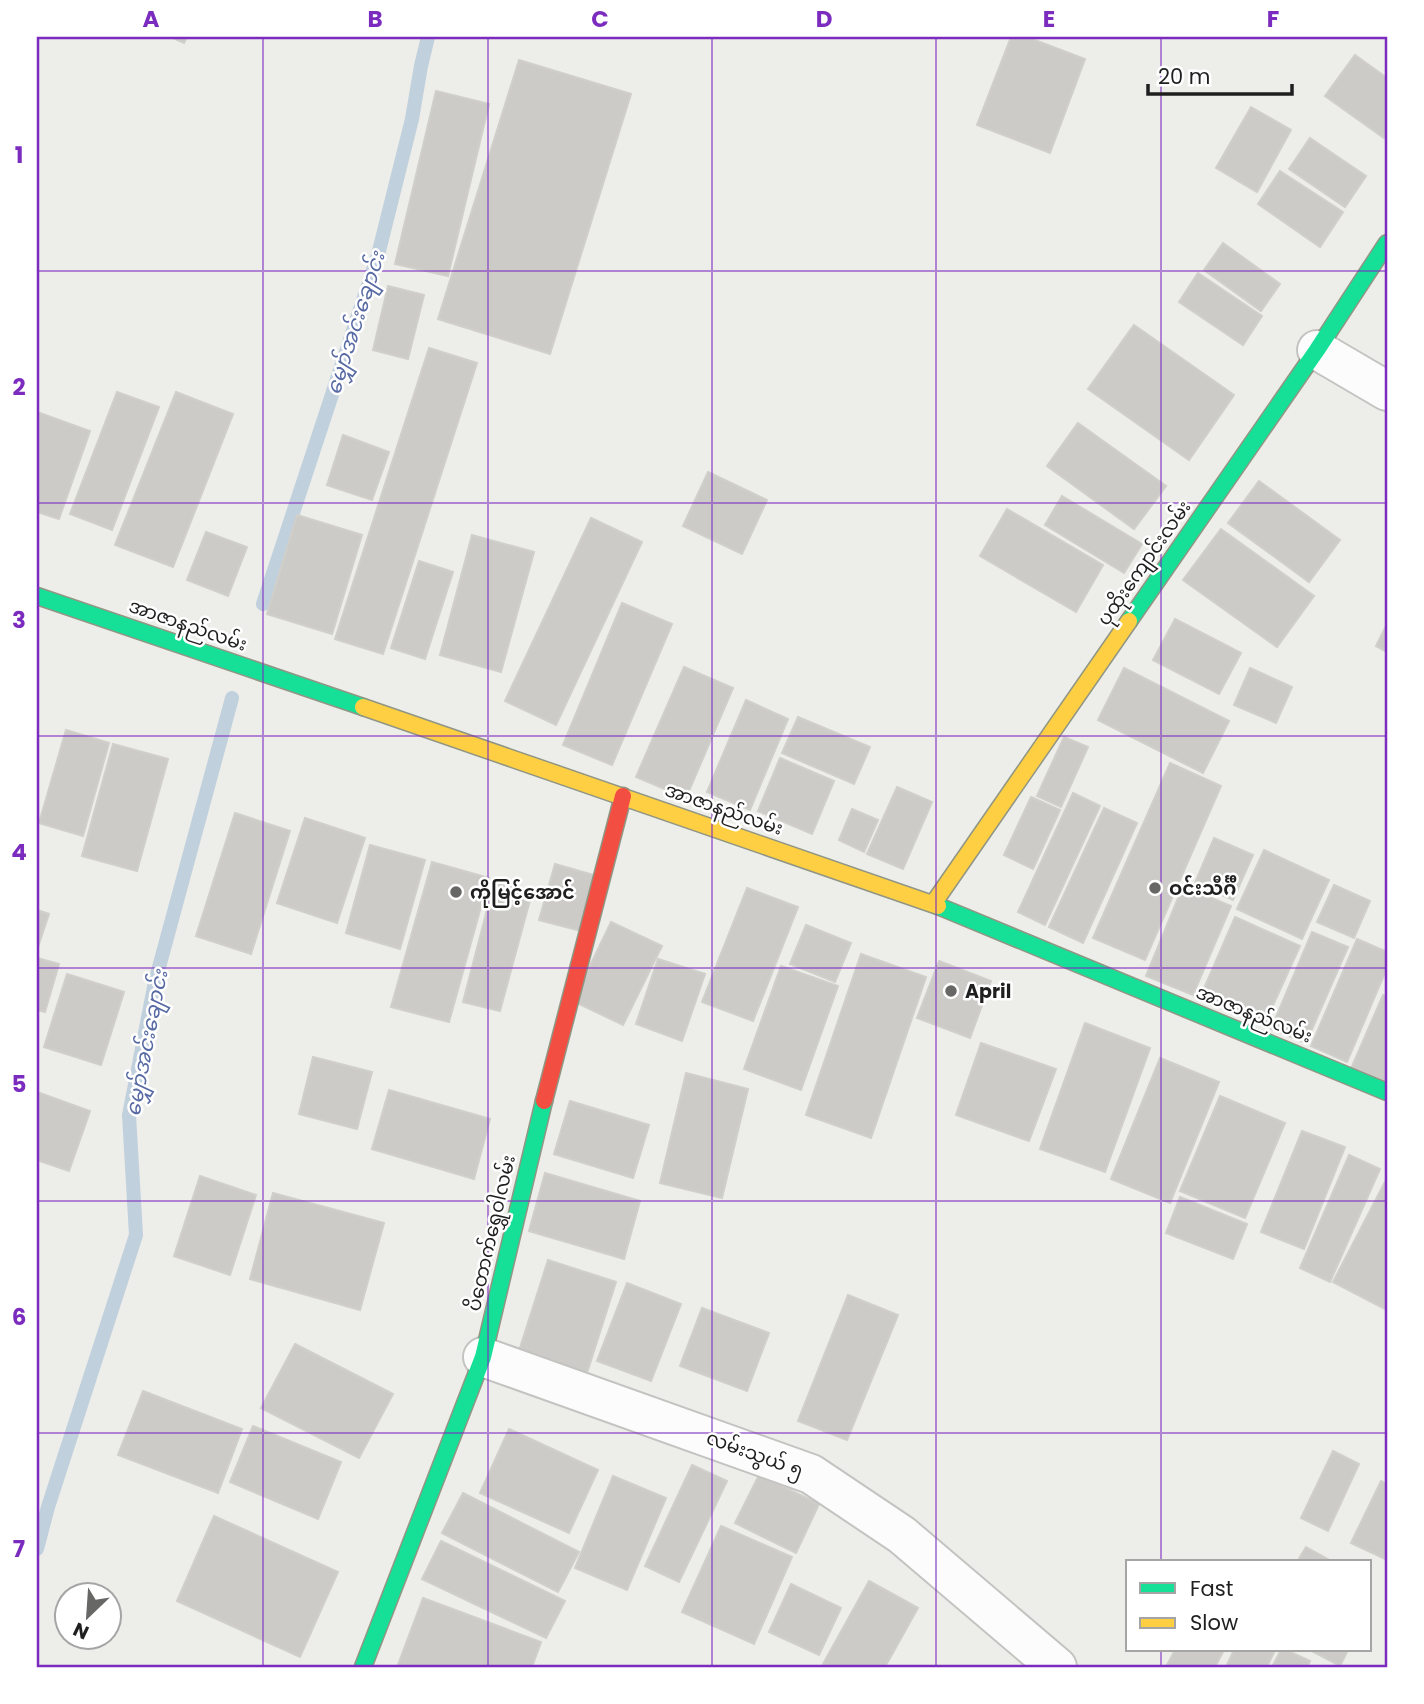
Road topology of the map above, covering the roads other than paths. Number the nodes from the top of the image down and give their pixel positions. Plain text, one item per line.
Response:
1 (1387, 243) edge
2 (1317, 350) junction
3 (1387, 391) edge
4 (37, 596) edge
5 (623, 796) junction
6 (933, 904) junction
7 (1387, 1092) edge
8 (483, 1357) junction
9 (363, 1667) edge
10 (1057, 1667) edge

1 - 2 street, ပုထိုးကျောင်းလမ်း
2 - 3 street
2 - 6 street, ပုထိုးကျောင်းလမ်း
4 - 5 street, အာဇာနည်လမ်း
5 - 6 street, အာဇာနည်လမ်း
5 - 8 street, ပိတောက်ရွှေဝါလမ်း
6 - 7 street, အာဇာနည်လမ်း
8 - 9 street, ပိတောက်ရွှေဝါလမ်း
8 - 10 street, လမ်းသွယ် ၅

